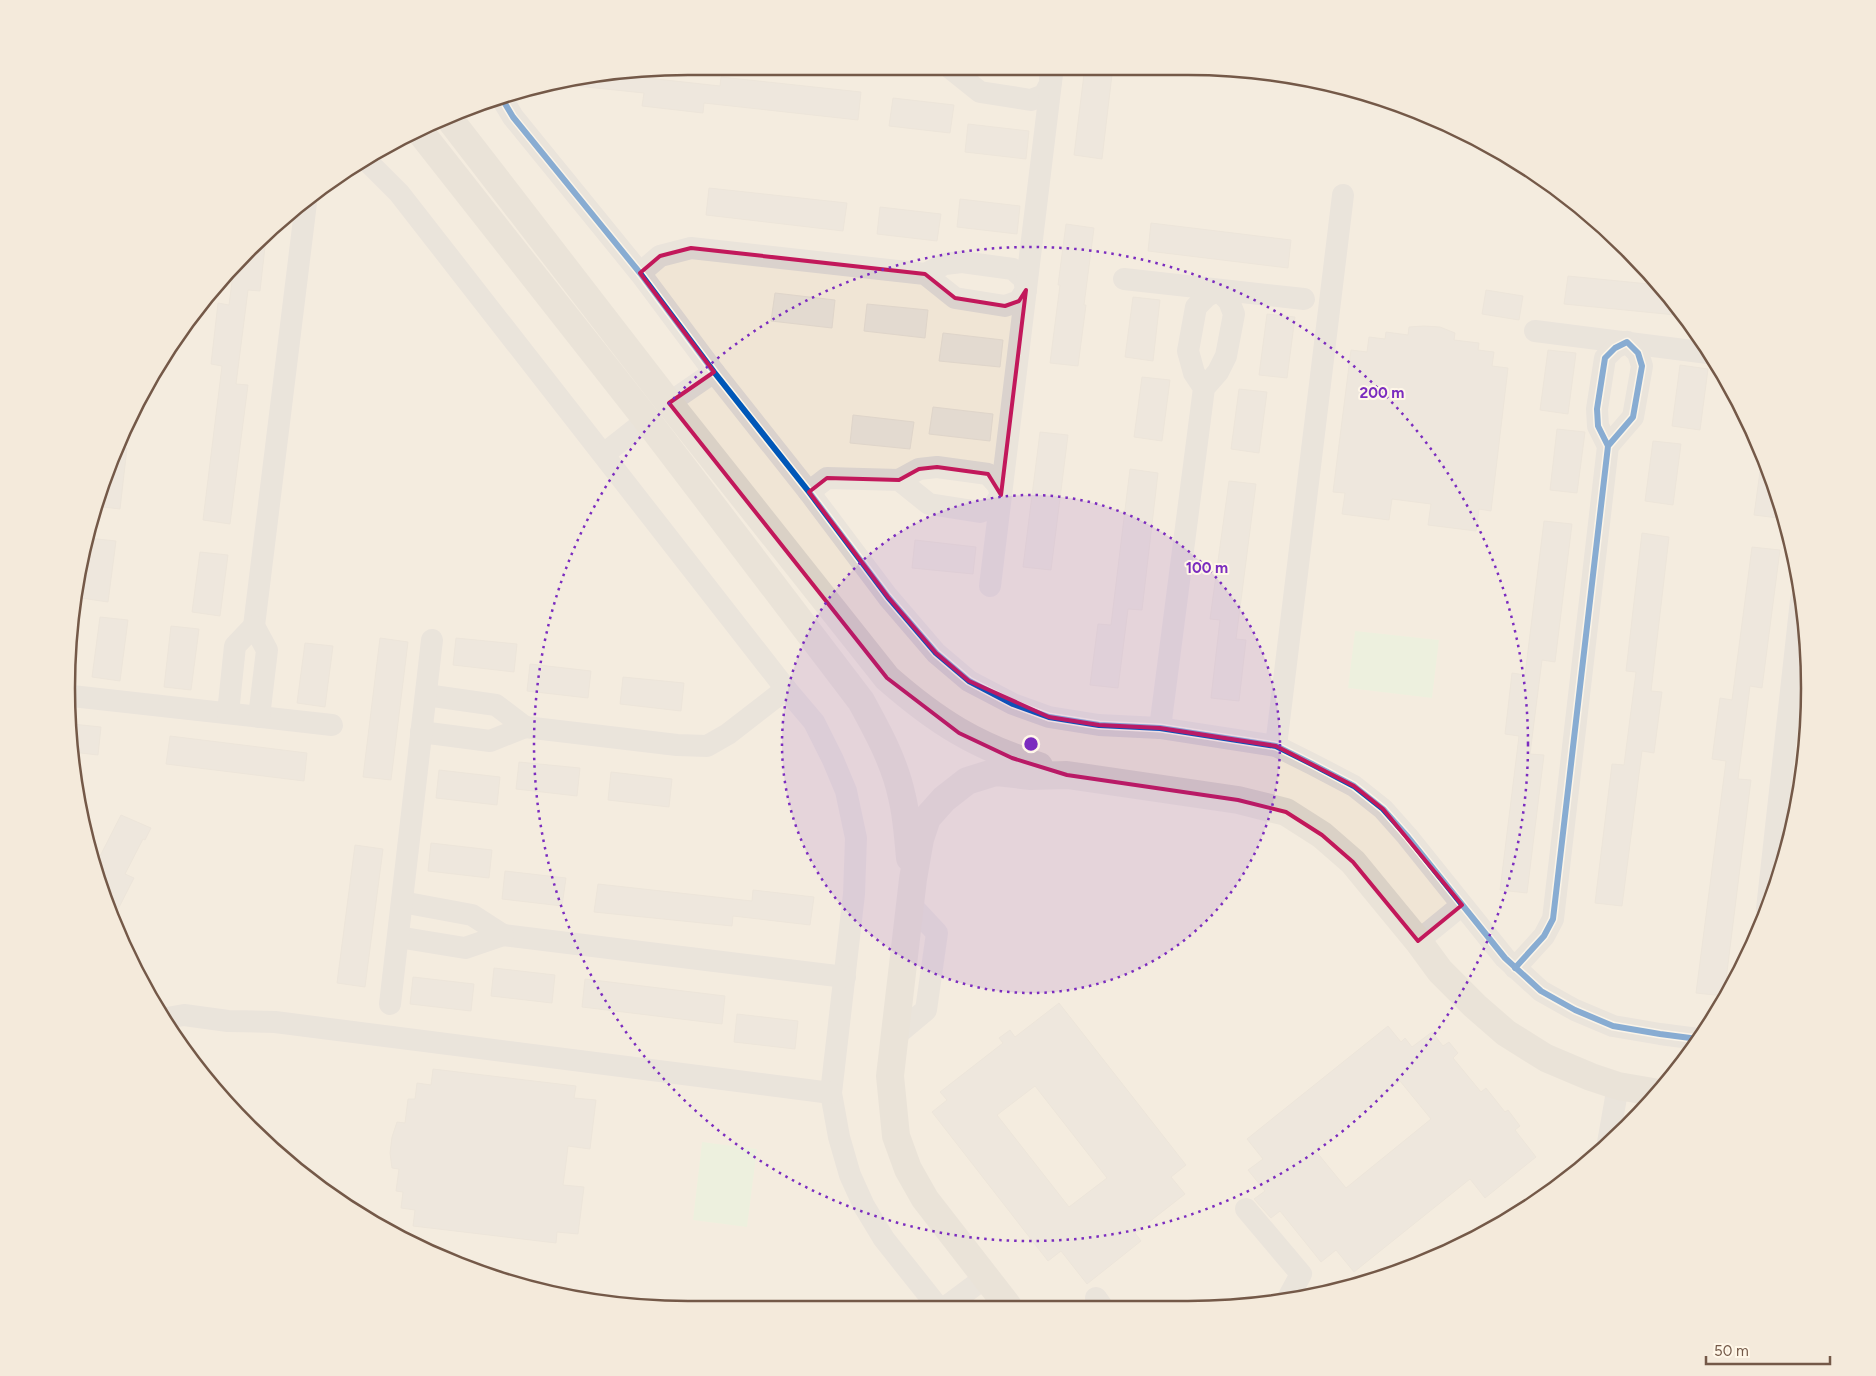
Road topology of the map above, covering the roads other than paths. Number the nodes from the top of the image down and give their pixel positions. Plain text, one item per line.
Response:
1 (958, 75) edge
2 (1048, 75) edge
3 (1049, 75) edge
4 (505, 104) edge
5 (453, 122) edge
6 (423, 135) edge
7 (370, 164) edge
8 (1343, 195) dead end
9 (305, 210) edge
10 (640, 273) junction
11 (925, 274) junction
12 (1124, 279) dead end
13 (1026, 290) junction
14 (1218, 290) junction
15 (1304, 300) dead end
16 (1535, 331) dead end
17 (1627, 342) junction
18 (1700, 351) edge
19 (714, 372) junction
20 (1204, 388) junction
21 (669, 403) junction
22 (646, 420) junction
23 (1608, 446) junction
24 (604, 454) junction
25 (899, 480) junction
26 (809, 492) junction
27 (1001, 495) junction
28 (990, 586) dead end
29 (254, 626) junction
30 (1798, 628) edge
31 (432, 640) dead end
32 (786, 689) junction
33 (426, 695) junction
34 (75, 696) edge
35 (228, 713) junction
36 (259, 717) junction
37 (332, 725) dead end
38 (525, 727) junction
39 (1160, 728) junction
40 (421, 732) junction
41 (1276, 746) junction
42 (1067, 775) junction
43 (1771, 877) edge
44 (912, 892) junction
45 (402, 902) junction
46 (1462, 905) junction
47 (503, 935) junction
48 (398, 937) junction
49 (1418, 941) junction
50 (1516, 968) junction
51 (845, 977) junction
52 (390, 1004) dead end
53 (171, 1017) edge
54 (1692, 1037) edge
55 (1618, 1086) junction
56 (1650, 1091) edge
57 (832, 1093) junction
58 (1610, 1132) edge
59 (1246, 1209) dead end
60 (986, 1277) junction
61 (1291, 1292) edge
62 (934, 1301) edge
63 (954, 1301) edge
64 (1004, 1301) edge

1 - 2 street
3 - 13 street
4 - 10 street
5 - 21 main road
6 - 22 main road
7 - 24 street
8 - 41 street
9 - 29 street
10 - 11 street
10 - 19 street
11 - 13 street
11 - 13 street
12 - 14 street
13 - 27 street
14 - 15 street
14 - 20 street
14 - 20 street
16 - 17 street
17 - 18 street
17 - 23 street
17 - 23 street
19 - 21 street
19 - 26 street
20 - 39 street
21 - 42 main road
22 - 24 street
22 - 44 main road
23 - 50 street
24 - 32 street
25 - 26 street
25 - 27 street
25 - 27 street
26 - 39 street
27 - 28 street
29 - 35 street
29 - 36 street
30 - 43 street
31 - 33 street
32 - 38 street
32 - 51 street
33 - 38 street
33 - 40 street
34 - 35 street
35 - 36 street
36 - 37 street
38 - 40 street
39 - 41 street
40 - 45 street
41 - 46 street
42 - 44 main road
42 - 49 main road
44 - 60 main road
45 - 47 street
45 - 48 street
46 - 49 street
46 - 50 street
47 - 48 street
47 - 51 street
48 - 52 street
49 - 55 main road
50 - 54 street
51 - 57 street
53 - 57 street
55 - 56 main road
55 - 58 street
57 - 62 street
59 - 61 street
60 - 63 street
60 - 64 main road

